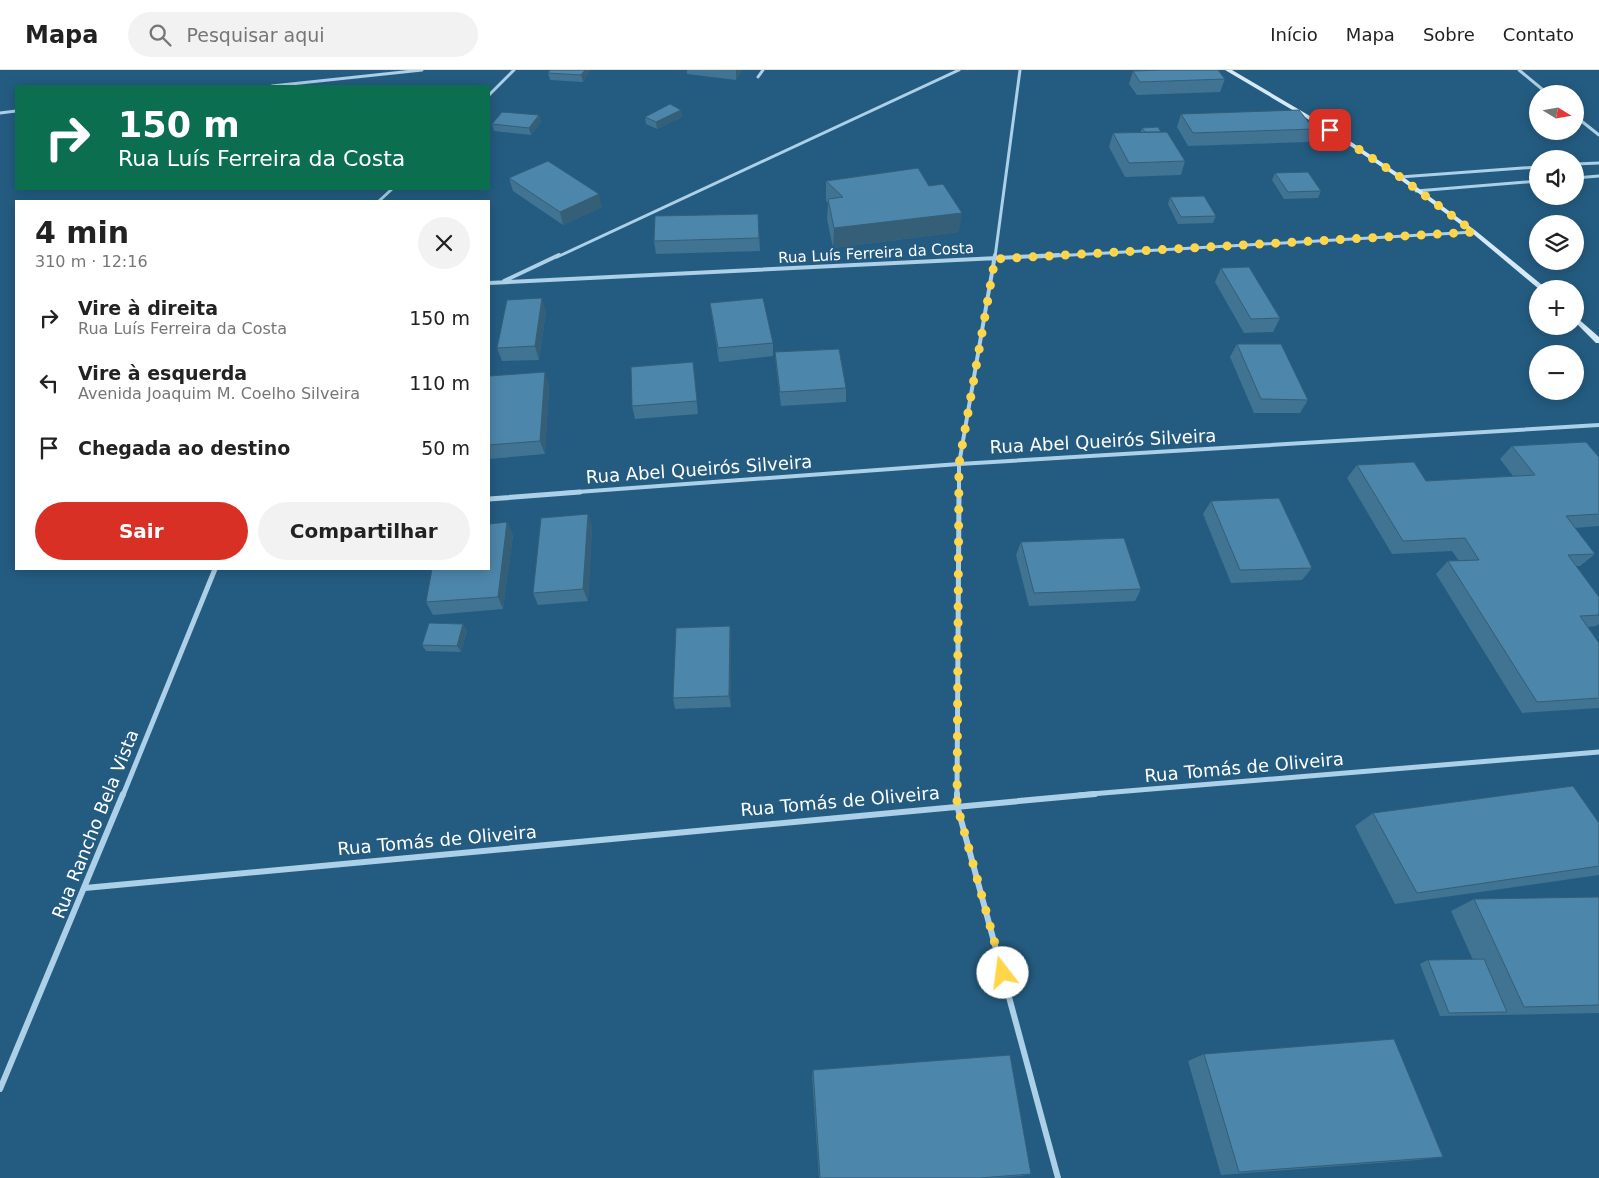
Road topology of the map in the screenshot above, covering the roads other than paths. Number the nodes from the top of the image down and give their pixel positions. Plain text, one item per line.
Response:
1 (422, 70) edge
2 (514, 70) edge
3 (763, 70) edge
4 (959, 70) edge
5 (1020, 70) edge
6 (1228, 70) edge
7 (1518, 70) edge
8 (758, 78) dead end
9 (281, 85) edge
10 (1537, 85) edge
11 (490, 94) edge
12 (15, 112) edge
13 (0, 113) edge
14 (1584, 123) edge
15 (1599, 135) edge
16 (1599, 163) edge
17 (1584, 164) edge
18 (1529, 168) edge
19 (1599, 176) edge
20 (1400, 177) junction
21 (1584, 177) edge
22 (1529, 182) edge
23 (391, 190) edge
24 (1416, 191) junction
25 (380, 200) edge
26 (1474, 232) junction
27 (995, 259) junction
28 (1533, 280) edge
29 (490, 283) edge
30 (500, 283) junction
31 (1584, 327) edge
32 (1599, 341) edge
33 (1599, 425) edge
34 (959, 464) junction
35 (490, 499) edge
36 (215, 570) edge
37 (1599, 752) edge
38 (957, 805) junction
39 (85, 888) junction
40 (0, 1089) edge
41 (1058, 1178) edge

1 - 9 street
2 - 11 street
3 - 8 street
4 - 30 street
5 - 27 street
6 - 20 main road
7 - 10 street
12 - 13 street
14 - 15 street
16 - 17 street
18 - 20 street
19 - 21 street
20 - 24 main road
22 - 24 street
23 - 25 street
24 - 26 main road
26 - 27 street, Rua Luís Ferreira da Costa
26 - 28 main road
27 - 30 street, Rua Luís Ferreira da Costa
27 - 34 street
29 - 30 street, Rua Luís Ferreira da Costa
31 - 32 main road
33 - 34 street, Rua Abel Queirós Silveira
34 - 35 street, Rua Abel Queirós Silveira
34 - 38 street
36 - 39 street, Rua Rancho Bela Vista
37 - 38 street, Rua Tomás de Oliveira
38 - 39 street, Rua Tomás de Oliveira
38 - 41 street
39 - 40 street, Rua Rancho Bela Vista

